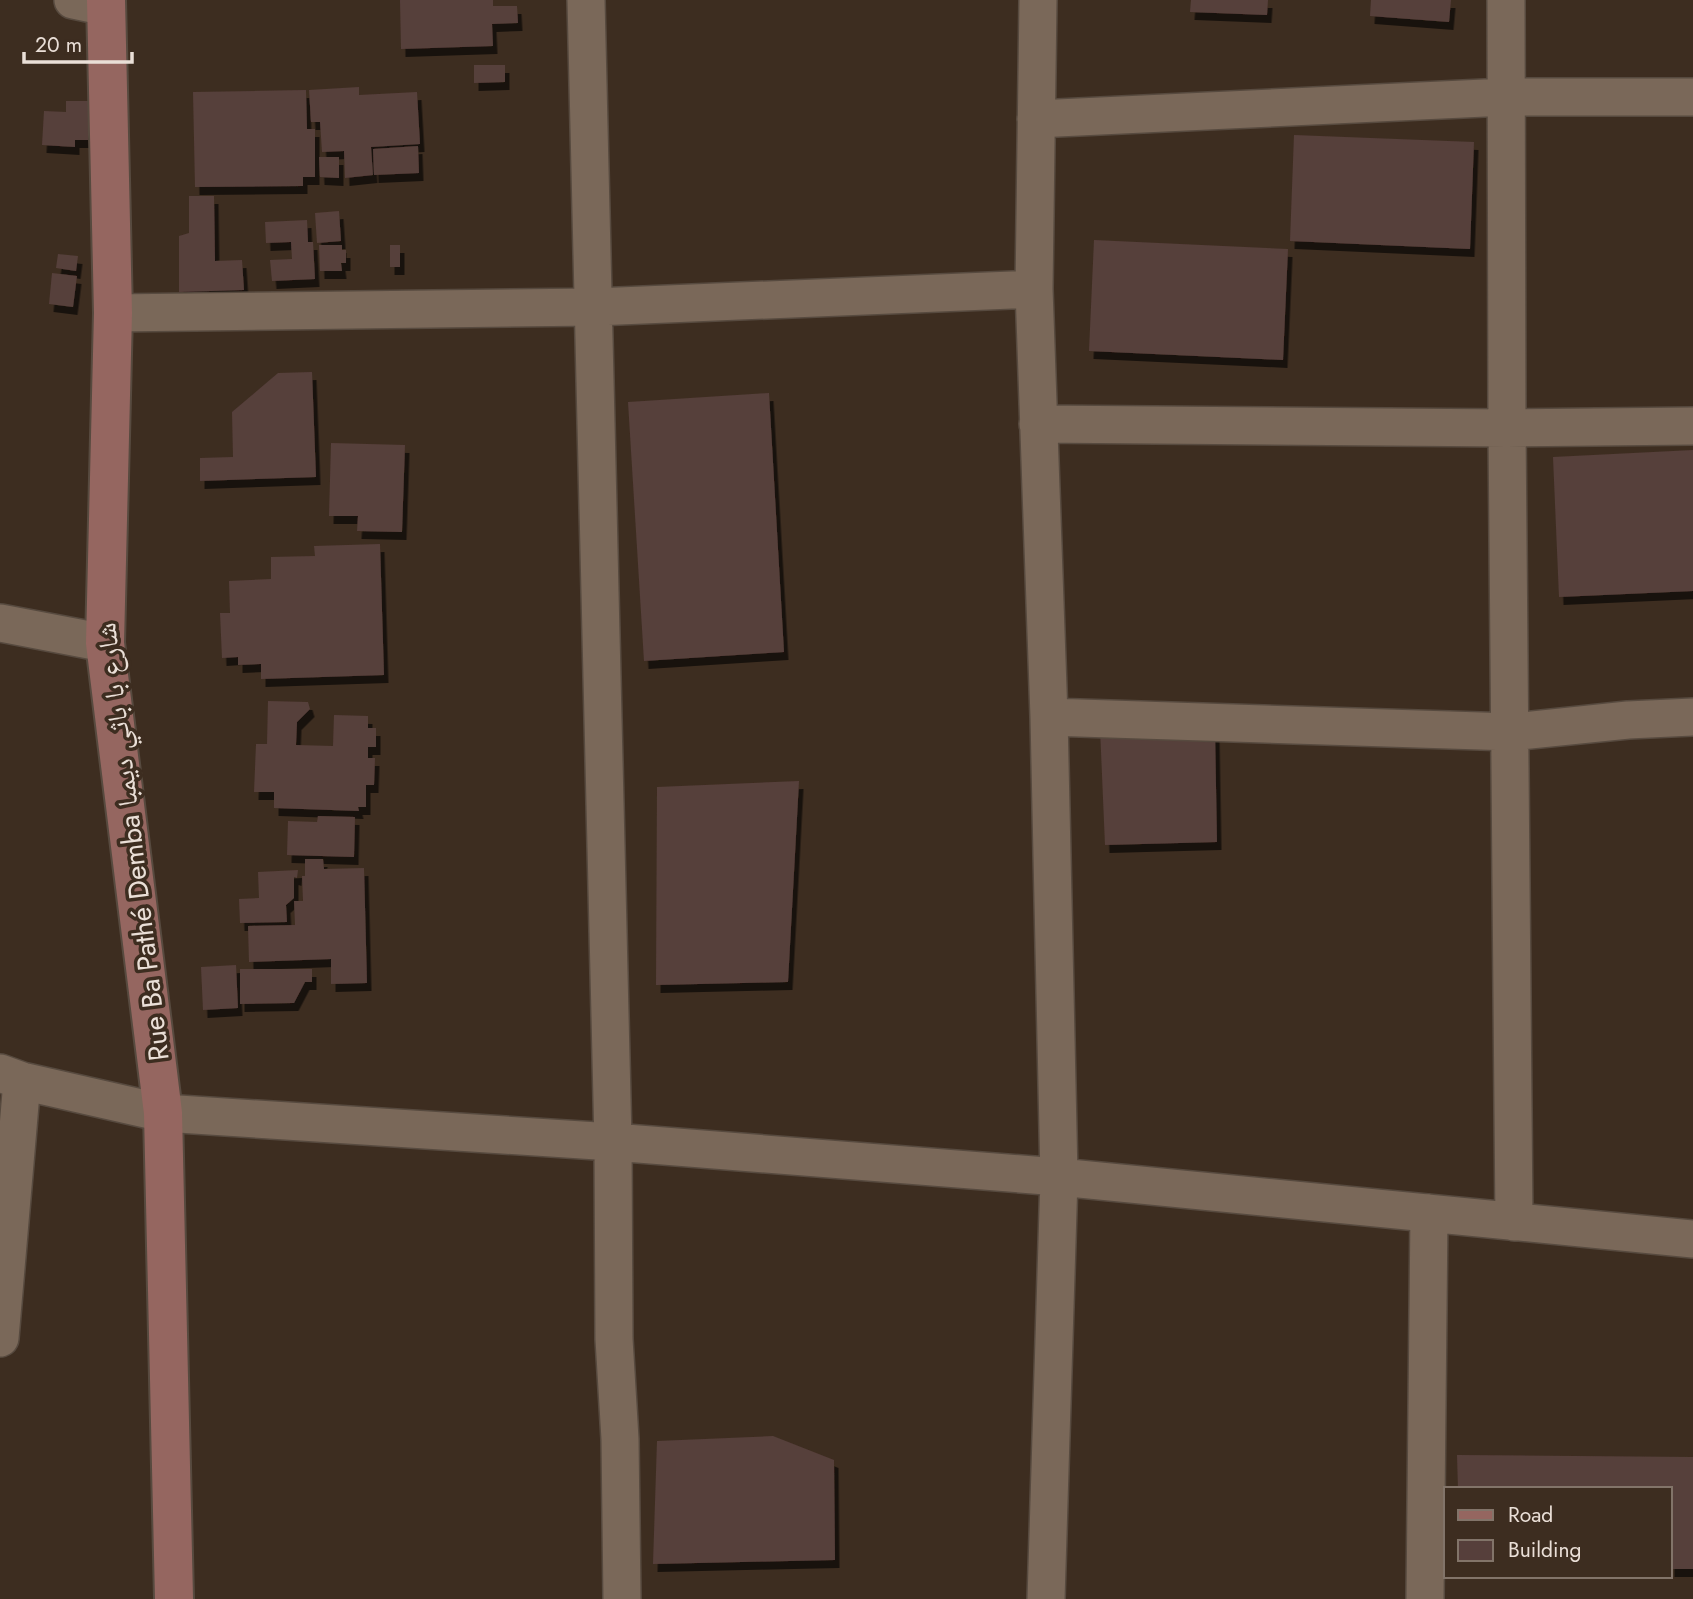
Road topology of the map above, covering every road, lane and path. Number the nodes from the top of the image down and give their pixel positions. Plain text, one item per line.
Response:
1 (586, 0) edge
2 (1038, 0) edge
3 (1506, 0) edge
4 (95, 2) edge
5 (1507, 97) junction
6 (1693, 97) edge
7 (1036, 119) junction
8 (1034, 289) junction
9 (595, 307) junction
10 (113, 313) junction
11 (1038, 424) junction
12 (1693, 426) edge
13 (1507, 428) junction
14 (0, 623) edge
15 (104, 643) junction
16 (1048, 717) junction
17 (1693, 717) edge
18 (1511, 732) junction
19 (11, 1077) edge
20 (163, 1113) junction
21 (613, 1142) junction
22 (1059, 1177) junction
23 (1429, 1213) junction
24 (1514, 1222) junction
25 (1693, 1239) edge
26 (0, 1338) edge
27 (174, 1599) edge
28 (622, 1599) edge
29 (1046, 1599) edge
30 (1425, 1599) edge

1 - 9 street
2 - 7 street
3 - 5 street
4 - 10 street, Rue Ba Pathé Demba شارع با باثي ديمبا
5 - 6 street
5 - 7 street
5 - 13 street
7 - 8 street
8 - 9 street
8 - 11 street
9 - 10 street
9 - 21 street
10 - 15 street, Rue Ba Pathé Demba شارع با باثي ديمبا
11 - 13 street
11 - 16 street
12 - 13 street
13 - 18 street
14 - 15 street
15 - 20 street, Rue Ba Pathé Demba شارع با باثي ديمبا
16 - 18 street
16 - 22 street
17 - 18 street
18 - 24 street
19 - 20 street
19 - 26 street
20 - 21 street
20 - 27 street, Rue Ba Pathé Demba شارع با باثي ديمبا
21 - 22 street
21 - 28 street
22 - 23 street
22 - 29 street
23 - 24 street
23 - 30 street
24 - 25 street

